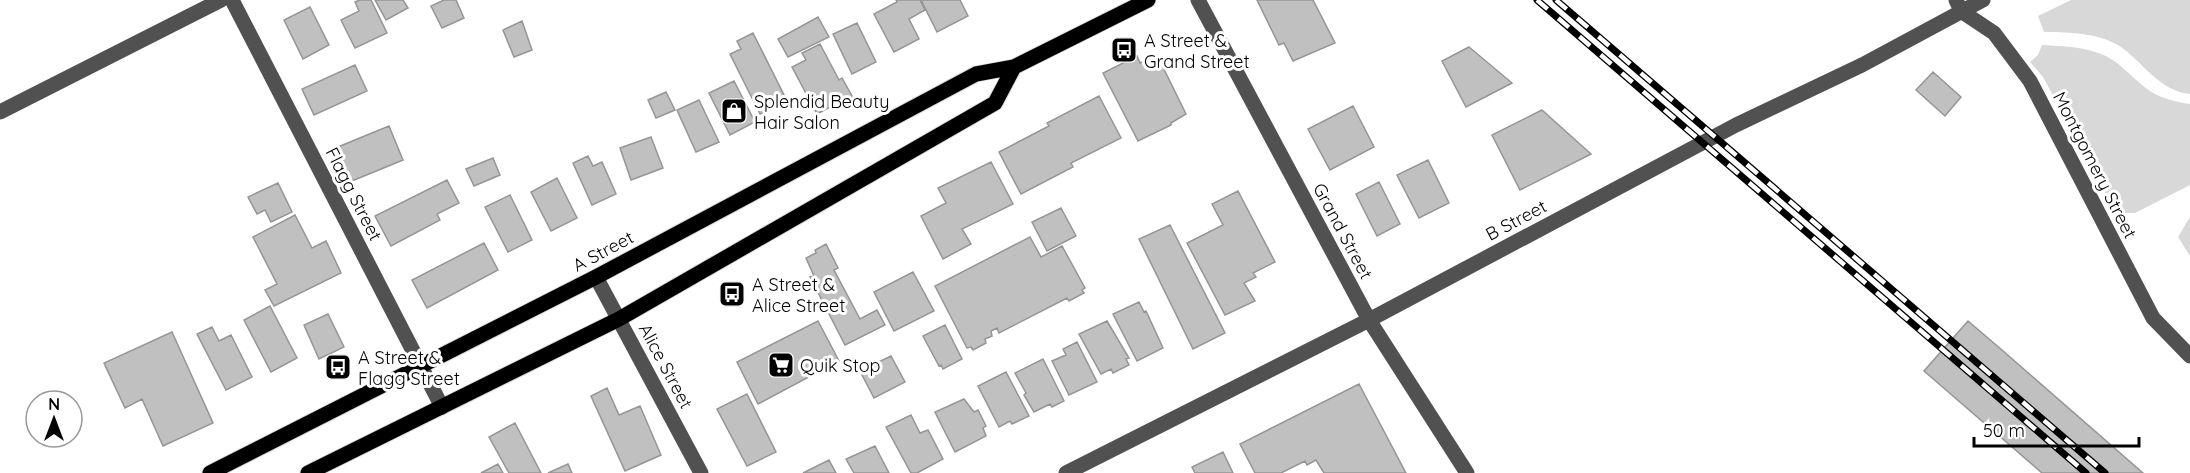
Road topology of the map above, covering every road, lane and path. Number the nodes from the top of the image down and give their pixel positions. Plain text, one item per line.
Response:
1 (220, 0) edge
2 (232, 0) edge
3 (1148, 0) edge
4 (1198, 0) edge
5 (1983, 0) edge
6 (1959, 5) edge
7 (1014, 67) junction
8 (0, 112) edge
9 (596, 277) junction
10 (620, 319) junction
11 (1369, 320) junction
12 (2190, 356) edge
13 (421, 366) junction
14 (442, 407) junction
15 (210, 473) edge
16 (308, 473) edge
17 (701, 473) edge
18 (1066, 473) edge
19 (1467, 473) edge

1 - 8 street
2 - 13 street, Flagg Street
3 - 7 main road, A Street
4 - 11 street, Grand Street
5 - 6 street, B Street
6 - 11 street, B Street
6 - 12 street, Montgomery Street
7 - 9 main road, A Street
7 - 10 main road
9 - 10 street, Alice Street
9 - 13 main road, A Street
10 - 14 main road
10 - 17 street, Alice Street
11 - 18 street, B Street
11 - 19 street, Grand Street
13 - 14 street, Flagg Street
13 - 15 main road, A Street
14 - 16 main road

